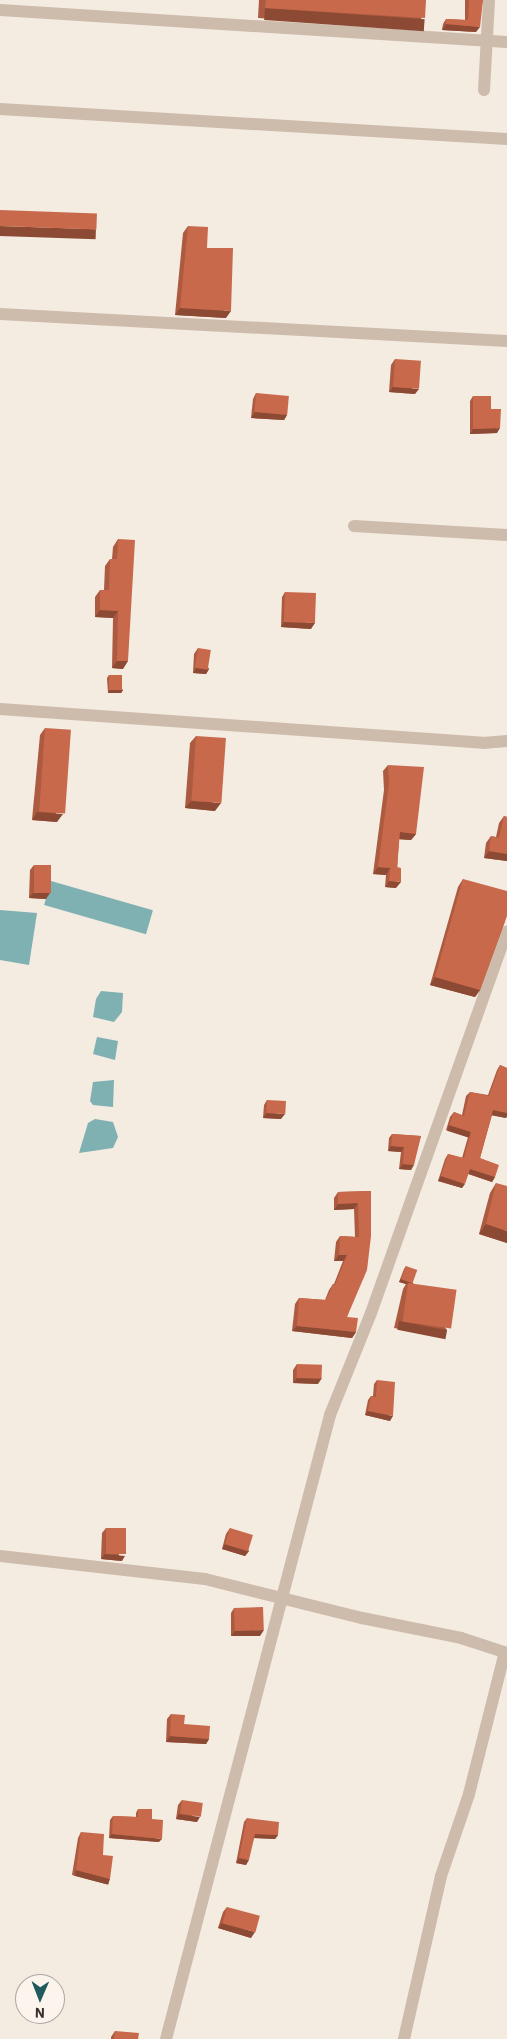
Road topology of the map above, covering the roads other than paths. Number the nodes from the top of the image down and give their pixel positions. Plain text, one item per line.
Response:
1 (489, 0) edge
2 (0, 10) edge
3 (487, 41) junction
4 (507, 42) edge
5 (484, 90) dead end
6 (0, 109) edge
7 (507, 139) edge
8 (0, 314) edge
9 (507, 341) edge
10 (354, 526) dead end
11 (507, 535) edge
12 (0, 709) edge
13 (507, 741) edge
14 (507, 931) edge
15 (0, 1556) edge
16 (281, 1595) junction
17 (506, 1652) edge
18 (166, 2039) edge
19 (404, 2039) edge

1 - 3 street
2 - 3 street
3 - 4 street
3 - 5 street
6 - 7 street
8 - 9 street
10 - 11 street
12 - 13 street
14 - 16 street
15 - 16 street
16 - 17 street
16 - 18 street
17 - 19 street

